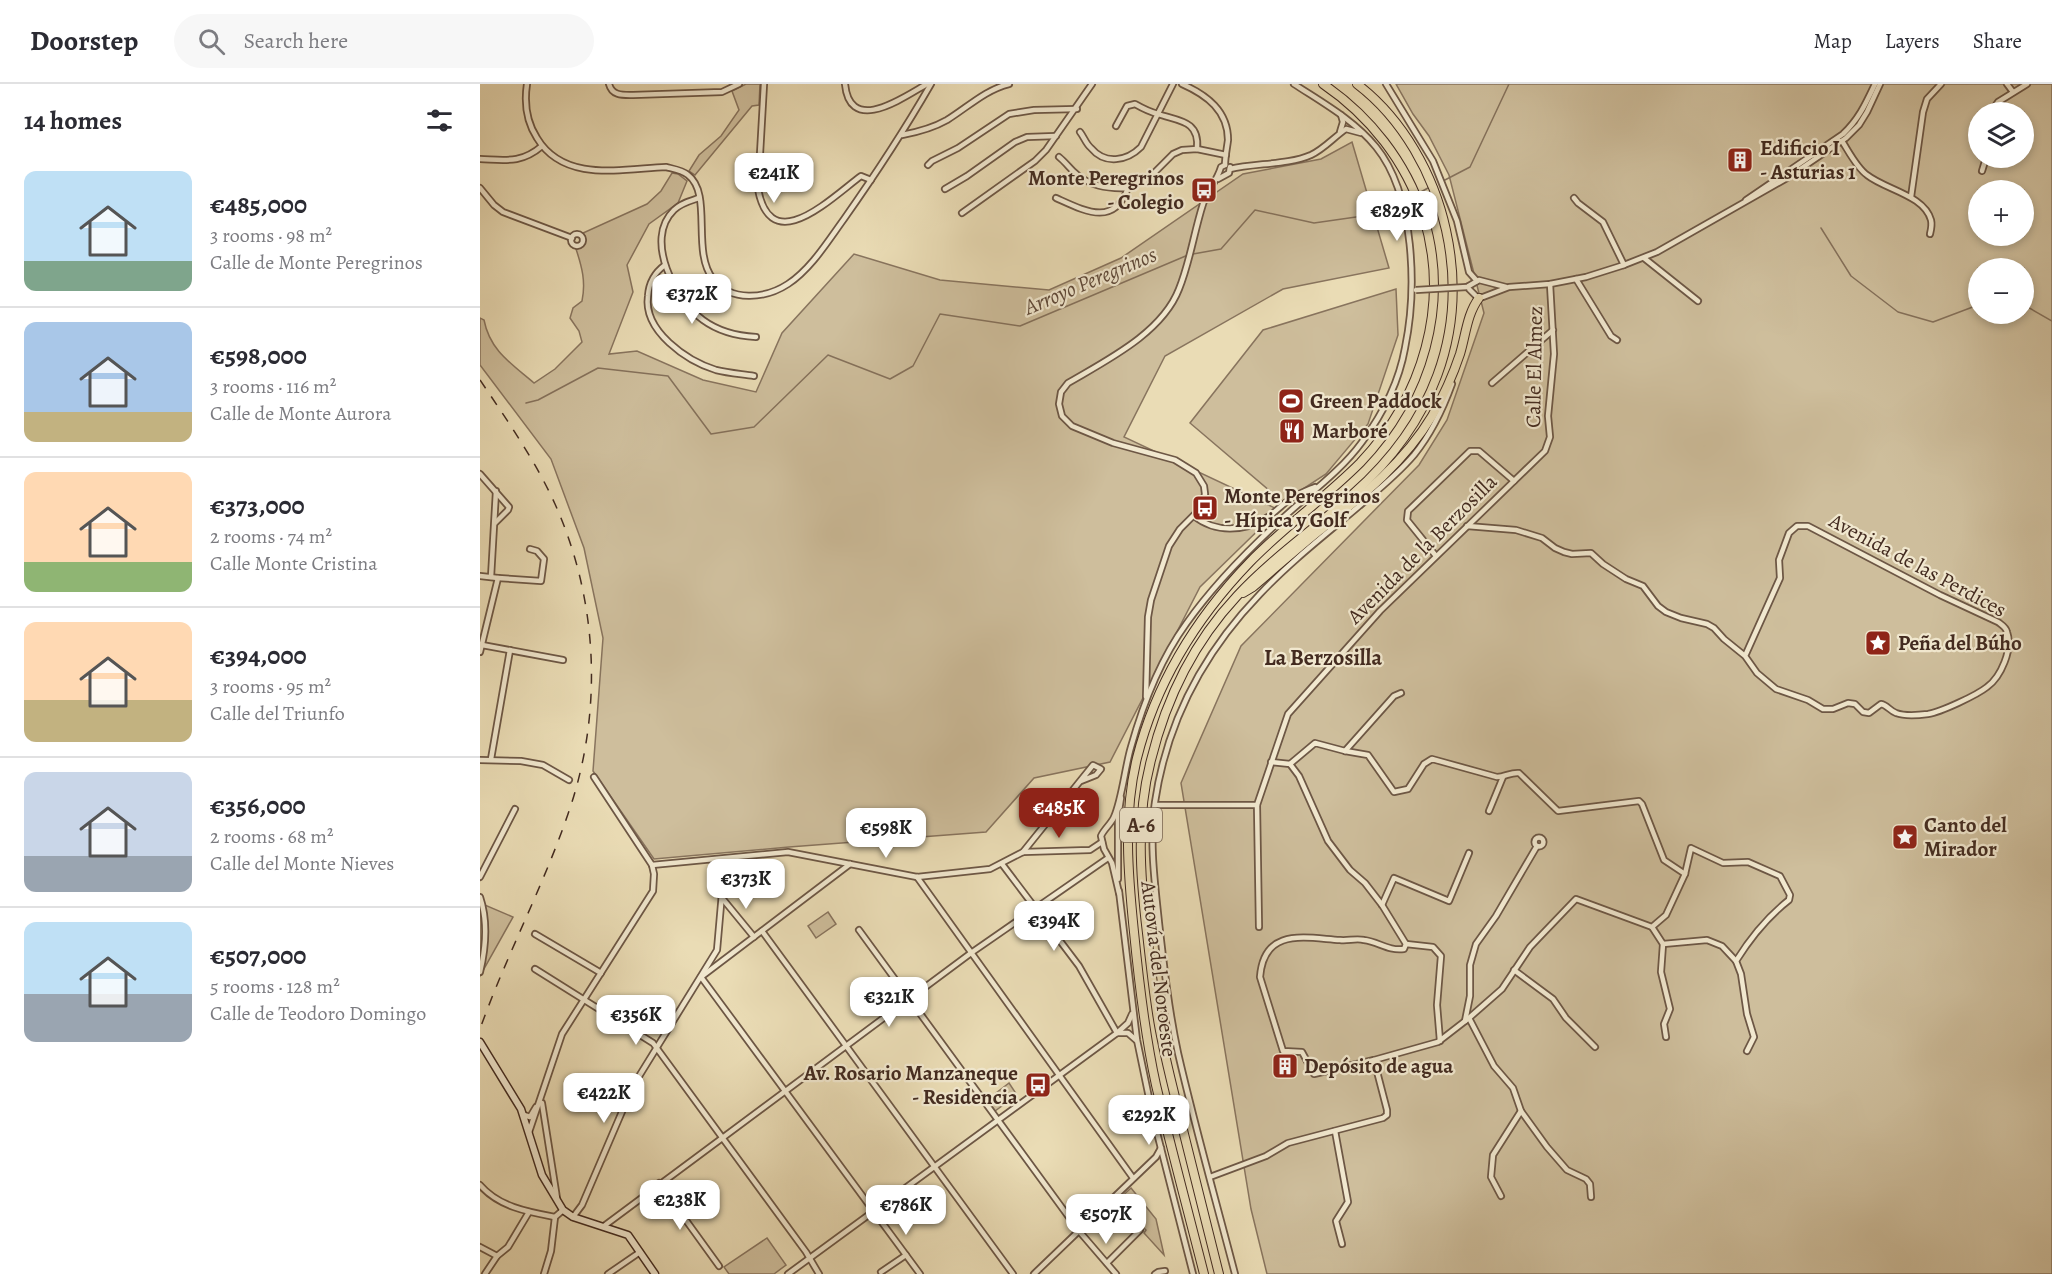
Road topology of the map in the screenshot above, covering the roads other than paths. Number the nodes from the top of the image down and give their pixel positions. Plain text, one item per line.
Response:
1 (527, 84) edge
2 (609, 84) edge
3 (739, 84) edge
4 (764, 84) edge
5 (845, 84) edge
6 (929, 84) edge
7 (1009, 84) edge
8 (1092, 84) edge
9 (1173, 84) edge
10 (1182, 84) edge
11 (1294, 84) edge
12 (1323, 84) edge
13 (1358, 84) edge
14 (1386, 84) edge
15 (1875, 84) edge
16 (1880, 84) edge
17 (1941, 84) edge
18 (2007, 84) edge
19 (2027, 84) edge
20 (2013, 92) junction
21 (1998, 102) edge
22 (1077, 109) junction
23 (1158, 114) junction
24 (1340, 114) junction
25 (1116, 126) dead end
26 (1080, 132) dead end
27 (902, 135) junction
28 (1338, 135) junction
29 (1364, 135) junction
30 (1056, 136) junction
31 (1842, 141) junction
32 (542, 146) junction
33 (1197, 149) junction
34 (1226, 155) junction
35 (1059, 157) dead end
36 (480, 159) edge
37 (928, 165) dead end
38 (1225, 165) junction
39 (1983, 168) edge
40 (1230, 169) junction
41 (1221, 170) junction
42 (1982, 171) dead end
43 (1226, 174) junction
44 (871, 180) junction
45 (1216, 180) junction
46 (480, 188) edge
47 (1128, 188) junction
48 (945, 189) dead end
49 (1911, 197) junction
50 (699, 198) junction
51 (1056, 198) dead end
52 (1574, 198) dead end
53 (962, 213) dead end
54 (1726, 213) junction
55 (1930, 234) dead end
56 (572, 238) dead end
57 (1644, 258) junction
58 (665, 264) junction
59 (1624, 266) junction
60 (1576, 279) junction
61 (1411, 282) junction
62 (1475, 283) junction
63 (1488, 283) junction
64 (1550, 284) junction
65 (1467, 287) junction
66 (1509, 287) junction
67 (1416, 290) junction
68 (1472, 291) junction
69 (1483, 296) junction
70 (1698, 301) dead end
71 (1411, 304) junction
72 (1553, 329) junction
73 (756, 337) dead end
74 (1617, 340) dead end
75 (754, 376) dead end
76 (1492, 383) dead end
77 (1545, 451) joint
78 (480, 474) edge
79 (1514, 481) junction
80 (1320, 485) junction
81 (496, 491) junction
82 (1194, 516) junction
83 (495, 523) junction
84 (1467, 526) junction
85 (530, 549) dead end
86 (1436, 556) junction
87 (480, 576) edge
88 (491, 577) junction
89 (498, 578) junction
90 (1236, 596) junction
91 (482, 645) junction
92 (510, 650) junction
93 (480, 652) edge
94 (1745, 656) junction
95 (563, 660) dead end
96 (1401, 693) dead end
97 (1146, 699) junction
98 (1345, 751) junction
99 (491, 759) junction
100 (480, 760) edge
101 (1271, 762) junction
102 (1290, 764) junction
103 (1124, 774) junction
104 (594, 777) dead end
105 (1503, 777) junction
106 (569, 780) dead end
107 (1081, 781) dead end
108 (1155, 805) junction
109 (1257, 805) junction
110 (515, 809) dead end
111 (1489, 811) dead end
112 (1102, 842) junction
113 (1537, 846) dead end
114 (1023, 852) junction
115 (1469, 853) dead end
116 (1108, 858) junction
117 (725, 859) junction
118 (850, 864) junction
119 (1002, 864) junction
120 (652, 865) junction
121 (1685, 874) junction
122 (480, 877) edge
123 (917, 877) junction
124 (1119, 893) junction
125 (480, 897) edge
126 (722, 898) junction
127 (1382, 905) junction
128 (1035, 909) junction
129 (1259, 927) dead end
130 (1652, 927) junction
131 (859, 930) dead end
132 (762, 931) junction
133 (535, 934) dead end
134 (754, 937) junction
135 (1406, 944) junction
136 (1663, 944) junction
137 (971, 953) junction
138 (1736, 961) junction
139 (535, 969) dead end
140 (1514, 970) junction
141 (480, 972) edge
142 (601, 973) junction
143 (701, 977) junction
144 (909, 999) junction
145 (584, 1001) junction
146 (1133, 1012) junction
147 (1467, 1020) junction
148 (1117, 1034) junction
149 (1666, 1037) dead end
150 (1137, 1040) junction
151 (1440, 1041) junction
152 (480, 1042) edge
153 (846, 1046) junction
154 (656, 1047) junction
155 (1594, 1047) dead end
156 (1748, 1051) dead end
157 (1374, 1060) junction
158 (1058, 1076) junction
159 (784, 1091) junction
160 (541, 1100) junction
161 (1521, 1111) junction
162 (524, 1115) junction
163 (998, 1120) junction
164 (1335, 1131) junction
165 (529, 1134) junction
166 (722, 1137) junction
167 (1161, 1148) junction
168 (935, 1167) junction
169 (1210, 1177) junction
170 (1133, 1178) junction
171 (659, 1183) junction
172 (480, 1185) edge
173 (1501, 1196) dead end
174 (1592, 1197) dead end
175 (557, 1202) junction
176 (563, 1210) junction
177 (529, 1212) junction
178 (873, 1212) junction
179 (555, 1217) junction
180 (573, 1217) junction
181 (604, 1226) junction
182 (1140, 1230) dead end
183 (1079, 1232) junction
184 (1342, 1244) dead end
185 (480, 1247) edge
186 (640, 1252) junction
187 (906, 1255) junction
188 (497, 1256) junction
189 (810, 1258) junction
190 (1107, 1263) junction
191 (719, 1266) dead end
192 (1165, 1271) dead end
193 (881, 1272) dead end
194 (485, 1274) edge
195 (544, 1274) edge
196 (608, 1274) edge
197 (655, 1274) edge
198 (788, 1274) edge
199 (819, 1274) edge
200 (920, 1274) edge
201 (1013, 1274) edge
202 (1034, 1274) edge
203 (1116, 1274) edge
204 (1155, 1274) edge
205 (1193, 1274) edge
206 (1204, 1274) edge
207 (1219, 1274) edge
208 (1235, 1274) edge

1 - 32 street
2 - 3 street
4 - 44 street
5 - 6 street
6 - 27 street
7 - 27 street
8 - 22 street
9 - 23 street
10 - 34 street
11 - 24 street
12 - 206 highway, Autovía del Noroeste / A-6
13 - 90 highway, Autovía del Noroeste / A-6
14 - 62 street
15 - 54 street
16 - 31 street
17 - 49 street
18 - 20 street
19 - 20 street
20 - 21 street
22 - 30 street
22 - 37 street
23 - 25 street
23 - 26 street
23 - 33 street
24 - 28 street
24 - 29 street
27 - 44 street
28 - 29 street
28 - 40 street
29 - 61 street
30 - 48 street
30 - 53 street
31 - 49 street
31 - 54 street
32 - 36 street
32 - 50 street
33 - 34 street
33 - 47 street
34 - 38 street
35 - 47 street
38 - 40 street
38 - 41 street
39 - 42 street
40 - 43 street
41 - 43 street
41 - 45 street
43 - 45 street
44 - 50 street
45 - 82 street
46 - 56 street
47 - 51 street
49 - 55 street
50 - 58 street
52 - 59 street
54 - 57 street
57 - 59 street
57 - 70 street
58 - 73 street
58 - 75 street
59 - 60 street
60 - 64 street
60 - 74 street
61 - 67 street
61 - 71 street
62 - 63 street
62 - 65 street
62 - 68 street
63 - 66 street
63 - 69 street
64 - 66 street
64 - 72 street, Calle El Almez
65 - 67 street, bridge
65 - 68 street
66 - 69 street
67 - 71 street
68 - 69 street
69 - 90 highway
69 - 108 street
71 - 80 street
72 - 76 street
72 - 77 street, Calle El Almez
77 - 79 street, Avenida de la Berzosilla
78 - 81 street
79 - 84 street, Avenida de la Berzosilla
79 - 86 street
80 - 82 street
80 - 97 street
81 - 83 street
81 - 83 street
82 - 97 street
83 - 88 street
84 - 86 street, Avenida de la Berzosilla
84 - 94 street, Avenida de las Perdices
85 - 89 street
86 - 101 street, Avenida de la Berzosilla
87 - 88 street
88 - 89 street
89 - 91 street
90 - 207 highway, Autovía del Noroeste / A-6
91 - 92 street
91 - 93 street
92 - 95 street
92 - 99 street
94 - 94 street, Avenida de las Perdices
96 - 98 street
97 - 103 street
98 - 102 street
98 - 105 street
99 - 100 street
99 - 106 street
101 - 102 street
101 - 109 street, Avenida de la Berzosilla
102 - 127 street
103 - 112 street
103 - 124 street
104 - 120 street
105 - 111 street
105 - 121 street
107 - 114 street
108 - 109 street
108 - 169 street
109 - 129 street, Avenida de la Berzosilla
110 - 122 street
112 - 114 street
112 - 116 street
113 - 147 street
114 - 119 street
115 - 127 street
116 - 124 street
116 - 128 street
117 - 118 street
117 - 120 street
117 - 126 street
118 - 123 street
118 - 132 street
119 - 123 street
119 - 128 street
120 - 142 street
121 - 130 street
121 - 138 street
123 - 137 street
124 - 146 street
125 - 141 street
126 - 134 street
126 - 143 street
127 - 135 street
128 - 137 street
128 - 148 street
130 - 136 street
130 - 140 street
131 - 144 street
132 - 134 street
132 - 153 street
133 - 142 street
134 - 143 street
135 - 151 street
135 - 157 street
136 - 138 street
136 - 149 street
137 - 144 street
137 - 158 street
138 - 156 street
139 - 145 street
140 - 147 street
140 - 155 street
142 - 145 street
143 - 154 street
143 - 159 street
144 - 153 street
144 - 163 street
145 - 154 street
145 - 160 street
146 - 148 street
146 - 150 street
147 - 151 street
147 - 161 street
148 - 150 street
148 - 158 street
150 - 167 street
151 - 157 street
152 - 162 main road
153 - 159 street
153 - 168 street
154 - 166 street
154 - 180 street
157 - 164 street
158 - 163 street
158 - 170 street
159 - 166 street
159 - 178 street
160 - 162 street
160 - 165 street
160 - 175 street
161 - 173 street
161 - 174 street
162 - 165 main road
163 - 168 street
163 - 183 street
164 - 169 street
164 - 184 street
165 - 175 main road
166 - 171 street
166 - 189 street
167 - 170 street
167 - 205 street
168 - 178 street
168 - 201 street
169 - 208 street
170 - 183 street
171 - 181 street
171 - 191 street
172 - 177 street
175 - 176 main road
176 - 179 street
176 - 180 main road
177 - 179 street
177 - 188 street
178 - 187 street
178 - 189 street
179 - 195 street
180 - 181 main road
181 - 186 main road
182 - 190 street
183 - 190 street
183 - 202 street
185 - 188 street
186 - 196 street
186 - 197 main road
187 - 193 street
187 - 200 street
188 - 194 street
189 - 198 street
189 - 199 street
190 - 203 street
192 - 204 street

